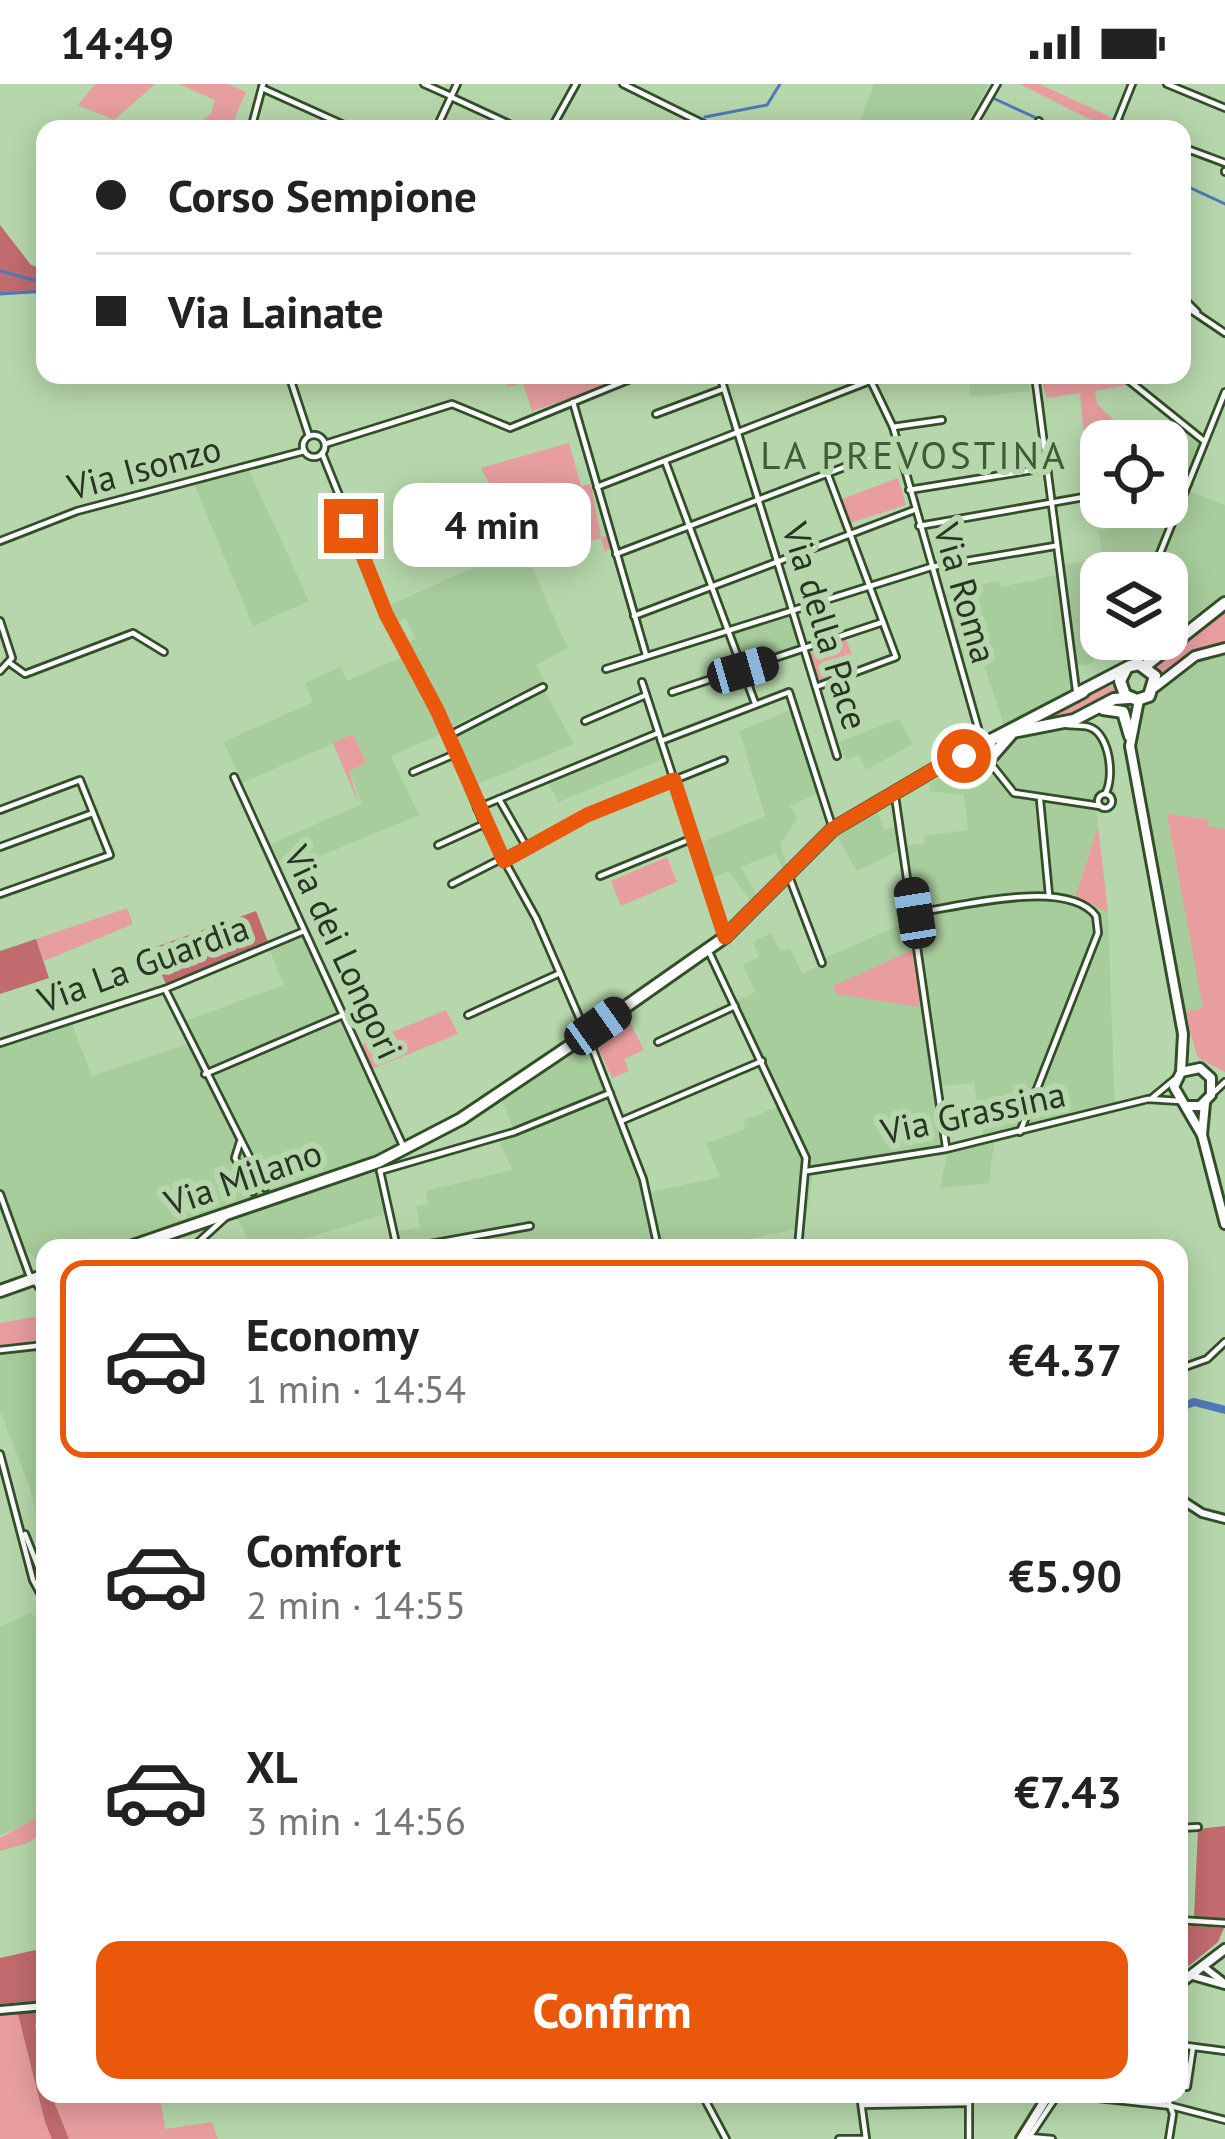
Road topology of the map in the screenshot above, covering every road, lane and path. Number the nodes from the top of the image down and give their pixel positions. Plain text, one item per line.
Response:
1 (424, 84) edge
2 (457, 84) edge
3 (576, 84) edge
4 (622, 84) edge
5 (997, 84) edge
6 (1132, 84) edge
7 (1167, 84) edge
8 (263, 86) edge
9 (451, 97) junction
10 (1225, 107) edge
11 (254, 120) edge
12 (334, 120) edge
13 (440, 120) edge
14 (501, 120) edge
15 (556, 120) edge
16 (700, 120) edge
17 (976, 120) edge
18 (1118, 120) edge
19 (1191, 151) edge
20 (1225, 168) edge
21 (1191, 308) edge
22 (1225, 333) edge
23 (292, 384) edge
24 (610, 384) edge
25 (723, 384) edge
26 (855, 384) edge
27 (872, 384) edge
28 (1035, 384) edge
29 (1133, 384) edge
30 (724, 389) junction
31 (1225, 392) edge
32 (573, 402) junction
33 (656, 414) dead end
34 (942, 420) dead end
35 (893, 428) junction
36 (739, 433) junction
37 (309, 436) junction
38 (1204, 441) junction
39 (325, 444) junction
40 (898, 447) junction
41 (304, 451) junction
42 (322, 453) junction
43 (665, 460) junction
44 (1045, 469) junction
45 (828, 475) junction
46 (1188, 484) edge
47 (597, 487) junction
48 (910, 490) junction
49 (1080, 498) edge
50 (760, 500) junction
51 (1050, 503) junction
52 (914, 509) junction
53 (919, 526) junction
54 (690, 528) junction
55 (850, 534) junction
56 (0, 541) edge
57 (1055, 546) junction
58 (616, 554) junction
59 (778, 562) junction
60 (931, 567) junction
61 (869, 584) junction
62 (712, 588) junction
63 (1225, 604) edge
64 (793, 613) junction
65 (634, 616) junction
66 (0, 621) edge
67 (883, 622) junction
68 (730, 632) junction
69 (1225, 648) edge
70 (164, 652) dead end
71 (804, 652) junction
72 (646, 656) junction
73 (1140, 660) edge
74 (11, 664) junction
75 (606, 669) dead end
76 (0, 670) edge
77 (743, 670) junction
78 (1143, 671) junction
79 (642, 682) dead end
80 (543, 687) dead end
81 (816, 687) junction
82 (672, 692) dead end
83 (1080, 692) junction
84 (646, 695) junction
85 (1133, 699) junction
86 (756, 705) junction
87 (1078, 719) junction
88 (584, 721) dead end
89 (1062, 723) junction
90 (448, 736) junction
91 (1130, 736) junction
92 (660, 737) junction
93 (983, 752) junction
94 (455, 754) junction
95 (837, 756) dead end
96 (724, 760) dead end
97 (413, 772) dead end
98 (234, 777) dead end
99 (674, 780) junction
100 (895, 791) junction
101 (1102, 795) junction
102 (1040, 797) junction
103 (499, 799) junction
104 (1086, 803) junction
105 (1100, 806) junction
106 (477, 808) junction
107 (0, 810) edge
108 (93, 813) junction
109 (484, 824) junction
110 (833, 829) junction
111 (693, 838) junction
112 (438, 845) dead end
113 (0, 847) edge
114 (527, 848) junction
115 (504, 861) junction
116 (788, 873) junction
117 (601, 876) dead end
118 (452, 884) dead end
119 (0, 894) edge
120 (1049, 895) junction
121 (915, 913) junction
122 (304, 931) junction
123 (725, 937) junction
124 (708, 950) junction
125 (822, 963) dead end
126 (560, 973) junction
127 (165, 989) junction
128 (735, 1006) junction
129 (343, 1015) junction
130 (468, 1015) dead end
131 (331, 1023) junction
132 (346, 1023) junction
133 (587, 1034) junction
134 (1183, 1034) junction
135 (658, 1042) dead end
136 (0, 1043) edge
137 (762, 1061) junction
138 (1205, 1071) junction
139 (205, 1074) junction
140 (1178, 1076) junction
141 (1225, 1080) edge
142 (610, 1094) junction
143 (1208, 1099) junction
144 (1148, 1100) junction
145 (1183, 1103) junction
146 (621, 1121) junction
147 (1020, 1132) junction
148 (1202, 1135) junction
149 (240, 1142) junction
150 (946, 1149) junction
151 (405, 1150) junction
152 (379, 1166) junction
153 (807, 1171) junction
154 (265, 1188) dead end
155 (253, 1192) dead end
156 (0, 1194) edge
157 (227, 1215) junction
158 (1225, 1224) edge
159 (530, 1226) dead end
160 (154, 1239) edge
161 (202, 1239) edge
162 (395, 1239) edge
163 (458, 1239) edge
164 (656, 1239) edge
165 (799, 1239) edge
166 (36, 1271) edge
167 (36, 1278) edge
168 (0, 1291) edge
169 (1225, 1342) edge
170 (36, 1346) edge
171 (0, 1351) edge
172 (1188, 1366) edge
173 (0, 1454) edge
174 (1188, 1504) edge
175 (16, 1510) junction
176 (1225, 1519) edge
177 (36, 1561) edge
178 (36, 1586) edge
179 (1188, 1828) edge
180 (1198, 1828) dead end
181 (1188, 1921) edge
182 (1225, 1923) edge
183 (1221, 1952) edge
184 (1204, 1967) junction
185 (1192, 1976) junction
186 (1188, 1979) edge
187 (1223, 1982) edge
188 (36, 2007) edge
189 (0, 2010) edge
190 (1188, 2046) edge
191 (1193, 2047) junction
192 (1225, 2051) edge
193 (1188, 2080) edge
194 (707, 2103) edge
195 (969, 2103) joint
196 (1050, 2103) edge
197 (1142, 2103) edge
198 (1170, 2103) edge
199 (862, 2105) joint
200 (1171, 2106) junction
201 (1225, 2120) edge
202 (1028, 2134) edge
203 (726, 2139) edge
204 (839, 2139) edge
205 (866, 2139) edge
206 (969, 2139) edge
207 (1052, 2139) edge
208 (1169, 2139) edge

1 - 9 street
2 - 9 street
3 - 15 street
4 - 16 street
5 - 17 street
6 - 18 street
7 - 10 street
8 - 11 street
8 - 12 street
9 - 13 street
9 - 14 street
19 - 20 street
21 - 22 street
23 - 37 street
24 - 32 street
25 - 30 street, Via della Pace
26 - 36 street
27 - 35 street
28 - 44 street
29 - 38 street
30 - 33 street
30 - 36 street, Via della Pace
31 - 38 street
32 - 39 street
32 - 47 street
34 - 35 street
35 - 40 street, Via Roma
36 - 43 street
36 - 50 street, Via della Pace
37 - 39 street
37 - 41 street
38 - 46 street
39 - 42 street
40 - 45 street
40 - 48 street, Via Roma
41 - 42 street
41 - 56 street, Via Isonzo
42 - 90 street
43 - 47 street
43 - 54 street
44 - 48 street
44 - 51 street
45 - 50 street
45 - 55 street
47 - 58 street
48 - 52 street, Via Roma
49 - 51 street
50 - 54 street
50 - 59 street, Via della Pace
51 - 53 street
51 - 57 street
52 - 53 street, Via Roma
52 - 55 street
53 - 60 street, Via Roma
54 - 58 street
54 - 62 street
55 - 59 street
55 - 61 street
57 - 60 street
57 - 83 street
58 - 65 street
59 - 62 street
59 - 64 street, Via della Pace
60 - 61 street
60 - 93 street, Via Roma
61 - 64 street
61 - 67 street
62 - 65 street
62 - 68 street
63 - 78 main road
64 - 68 street
64 - 71 street, Via della Pace
65 - 72 street
66 - 74 street
67 - 71 street
67 - 81 street
68 - 72 street
68 - 77 street
69 - 78 main road
70 - 74 street
71 - 77 street
71 - 81 street, Via della Pace
72 - 75 street
73 - 78 street
74 - 76 street
77 - 82 street
77 - 86 street
78 - 83 main road
78 - 85 main road
78 - 85 main road
79 - 84 street
80 - 90 street
81 - 95 street, Via della Pace
83 - 93 main road
84 - 88 street
84 - 92 street
85 - 87 main road
85 - 91 main road
86 - 92 street
86 - 110 street
87 - 89 main road
87 - 91 main road
89 - 93 main road
89 - 101 street
90 - 94 street
91 - 134 main road
92 - 99 street
92 - 103 street
93 - 100 main road, Via Milano
93 - 102 street
94 - 97 street
94 - 106 street
96 - 99 street
98 - 122 street, Via dei Longori
99 - 111 street
99 - 114 street
100 - 110 main road, Via Milano
100 - 121 street
101 - 104 street
101 - 105 street
101 - 105 street
102 - 104 street
102 - 120 street
103 - 106 street
103 - 114 street
104 - 105 street
106 - 109 street
107 - 108 street
108 - 113 street
108 - 119 street
109 - 112 street
109 - 115 street
110 - 116 main road, Via Milano
111 - 117 street
111 - 123 street
114 - 115 street
115 - 118 street
115 - 126 street
116 - 123 main road, Via Milano
116 - 125 street
120 - 121 street
120 - 147 street
121 - 150 street
122 - 127 street, Via La Guardia
122 - 129 street, Via dei Longori
123 - 124 main road, Via Milano
124 - 128 street
124 - 133 main road, Via Milano
126 - 130 street
126 - 133 street
127 - 136 street, Via La Guardia
127 - 139 street
128 - 135 street
128 - 137 street
129 - 131 street
129 - 132 street, Via dei Longori
131 - 132 street
131 - 139 street
132 - 151 street, Via dei Longori
133 - 142 street
133 - 151 main road, Via Milano
134 - 138 main road
134 - 140 main road
137 - 146 street
137 - 153 street
138 - 140 main road
138 - 141 street
138 - 143 main road
139 - 149 street
140 - 144 street, Via Grassina
140 - 145 main road
141 - 143 street
142 - 146 street
142 - 152 street
143 - 145 main road
143 - 148 main road
144 - 145 street, Via Grassina
144 - 147 street, Via Grassina
145 - 148 main road
146 - 164 street
147 - 150 street, Via Grassina
148 - 158 main road
149 - 154 street
149 - 155 street
150 - 153 street, Via Grassina
151 - 152 main road, Via Milano
152 - 157 main road, Via Milano
152 - 162 street
153 - 165 street
156 - 166 street
157 - 160 main road, Via Milano
157 - 161 street
159 - 163 street
167 - 168 main road
169 - 172 street
170 - 171 street
173 - 175 street
174 - 176 street
175 - 177 street
175 - 178 street
179 - 180 street
181 - 182 street
183 - 184 main road
183 - 187 street
184 - 185 main road
184 - 187 street
185 - 186 main road
185 - 187 street
188 - 189 street
190 - 191 street
191 - 192 street
191 - 193 street
194 - 203 street
195 - 199 street
195 - 206 street
196 - 202 main road
197 - 200 street
198 - 200 street
199 - 205 street
200 - 201 street
200 - 208 street
202 - 207 street
204 - 205 street

